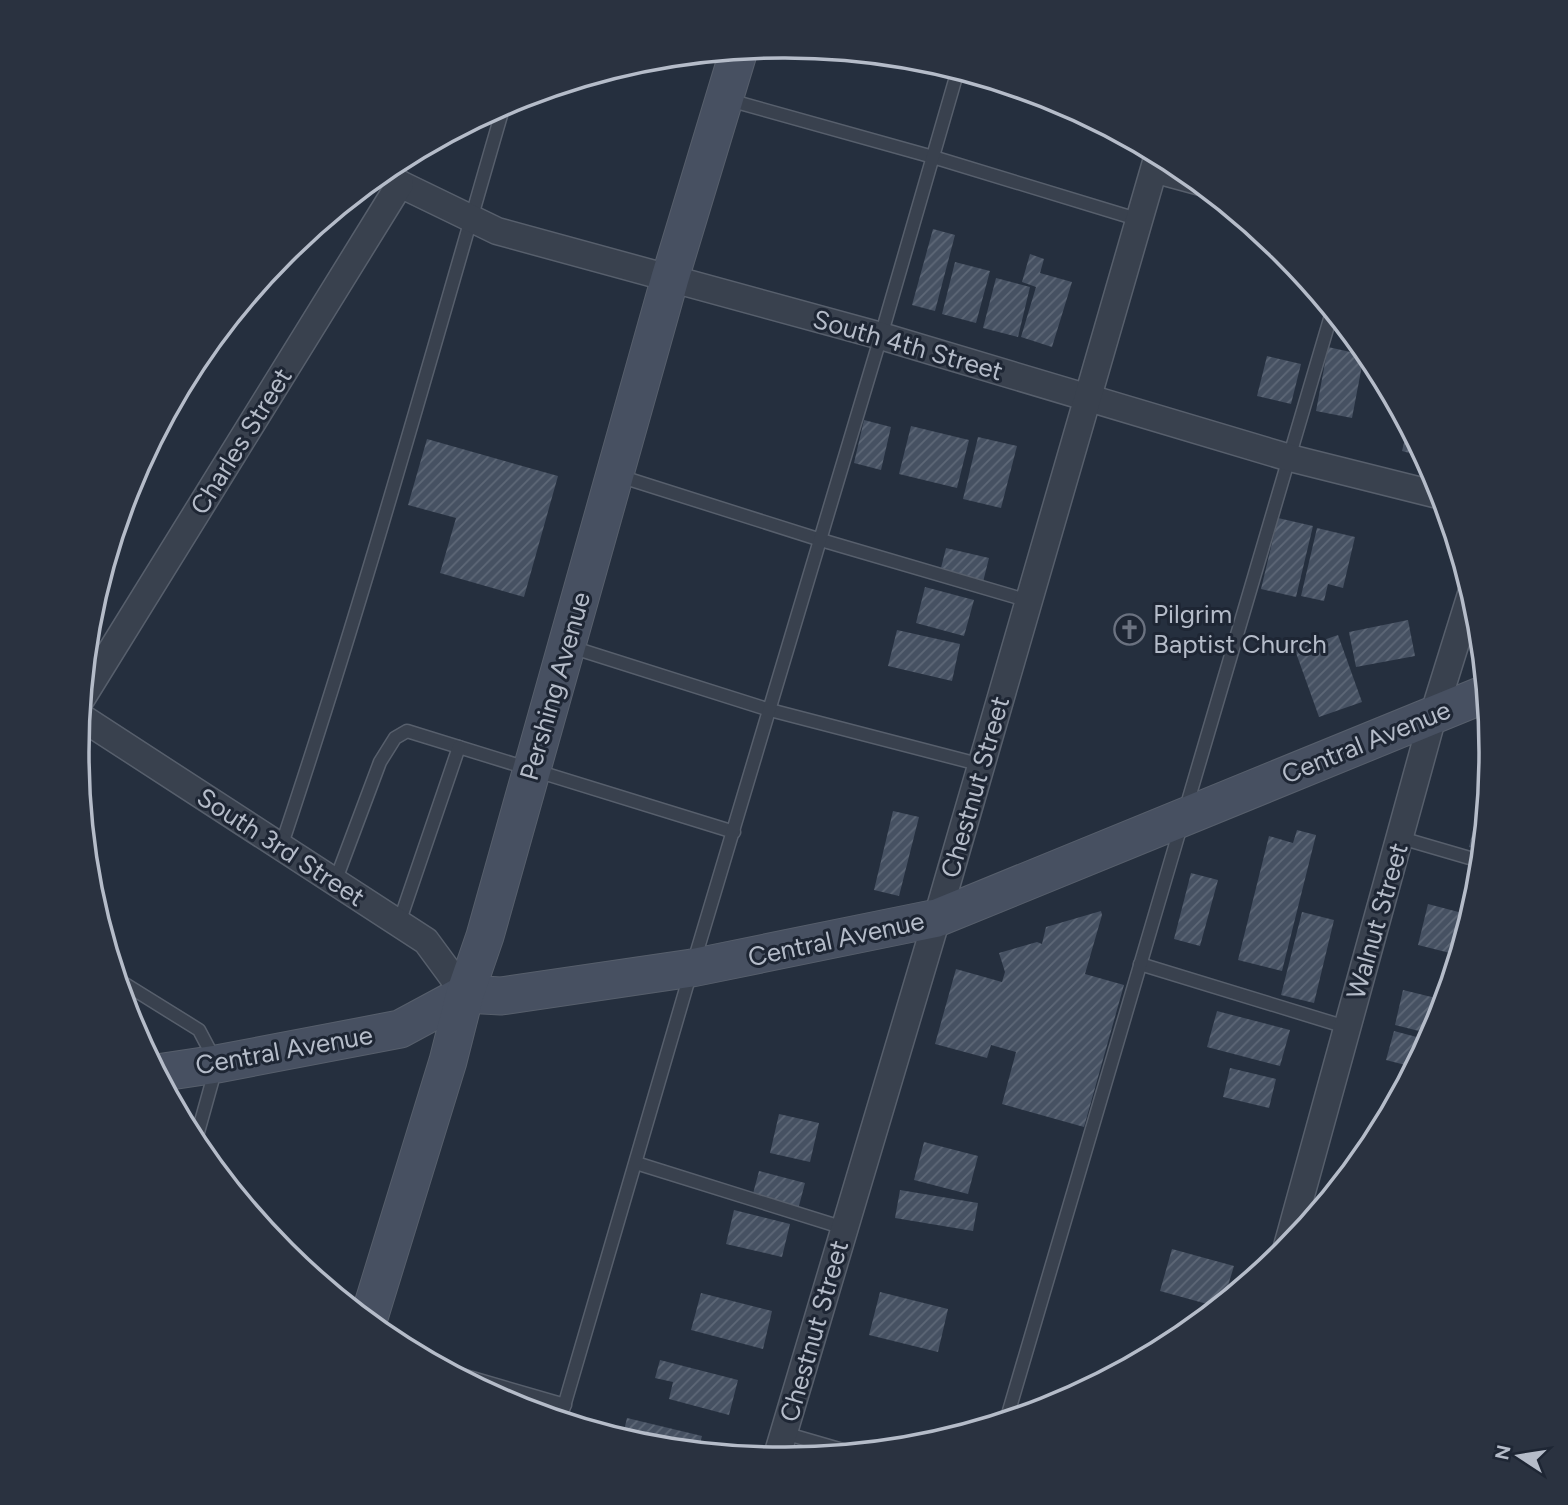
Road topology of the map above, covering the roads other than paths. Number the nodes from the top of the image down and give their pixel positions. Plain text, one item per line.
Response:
1 (736, 59) edge
2 (955, 79) edge
3 (725, 99) junction
4 (500, 119) edge
5 (933, 157) junction
6 (1155, 165) edge
7 (393, 179) edge
8 (389, 181) edge
9 (1140, 219) junction
10 (471, 220) junction
11 (670, 278) junction
12 (1329, 323) edge
13 (881, 337) junction
14 (1088, 398) junction
15 (1290, 458) junction
16 (615, 474) junction
17 (1428, 493) edge
18 (821, 540) junction
19 (1029, 601) junction
20 (1465, 615) edge
21 (567, 646) junction
22 (94, 679) edge
23 (1476, 698) edge
24 (770, 710) junction
25 (1433, 716) junction
26 (90, 723) edge
27 (459, 747) junction
28 (982, 765) junction
29 (532, 769) junction
30 (1184, 815) junction
31 (734, 832) junction
32 (1401, 838) junction
33 (281, 847) junction
34 (1470, 859) edge
35 (335, 882) junction
36 (937, 918) junction
37 (399, 923) junction
38 (1140, 964) junction
39 (692, 968) junction
40 (130, 987) edge
41 (465, 994) junction
42 (1346, 1027) junction
43 (217, 1064) junction
44 (167, 1072) edge
45 (199, 1127) edge
46 (636, 1163) junction
47 (1293, 1225) edge
48 (845, 1228) junction
49 (371, 1311) edge
50 (500, 1386) edge
51 (565, 1405) junction
52 (1009, 1409) edge
53 (563, 1411) edge
54 (784, 1433) junction
55 (829, 1446) edge
56 (780, 1447) edge

1 - 3 street, Pershing Avenue
2 - 5 lane
3 - 5 lane
3 - 11 street, Pershing Avenue
4 - 10 lane
5 - 9 lane
5 - 13 lane
6 - 9 street, Chestnut Street
7 - 10 street, South 4th Street
8 - 22 street, Charles Street
9 - 14 street, Chestnut Street
10 - 11 street, South 4th Street
10 - 33 lane
11 - 13 street, South 4th Street
11 - 16 street, Pershing Avenue
12 - 15 lane
13 - 14 street, South 4th Street
13 - 18 lane
14 - 15 street, South 4th Street
14 - 19 street, Chestnut Street
15 - 17 street, South 4th Street
15 - 30 lane
16 - 18 lane
16 - 21 street, Pershing Avenue
18 - 19 lane
18 - 24 lane
19 - 28 street, Chestnut Street
20 - 25 street, Walnut Street
21 - 24 lane
21 - 29 street, Pershing Avenue
23 - 25 street, Central Avenue
24 - 28 lane
24 - 31 lane
25 - 30 street, Central Avenue
25 - 32 street, Walnut Street
26 - 33 street, South 3rd Street
27 - 29 lane
27 - 35 lane
27 - 37 lane
28 - 36 street, Chestnut Street
29 - 31 lane
29 - 41 street, Pershing Avenue
30 - 36 street, Central Avenue
30 - 38 lane
31 - 39 lane
32 - 34 lane
32 - 42 street, Walnut Street
33 - 35 street, South 3rd Street
35 - 37 street, South 3rd Street
36 - 39 street, Central Avenue
36 - 48 street, Chestnut Street
37 - 41 street, South 3rd Street
38 - 42 lane
38 - 52 lane
39 - 41 street, Central Avenue
39 - 46 lane
40 - 43 lane
41 - 43 street, Central Avenue
41 - 49 street, Pershing Avenue
42 - 47 street, Walnut Street
43 - 44 street, Central Avenue
43 - 45 lane
46 - 48 lane
46 - 51 lane
48 - 54 street, Chestnut Street
50 - 51 lane
51 - 53 lane
54 - 55 lane
54 - 56 street, Chestnut Street

